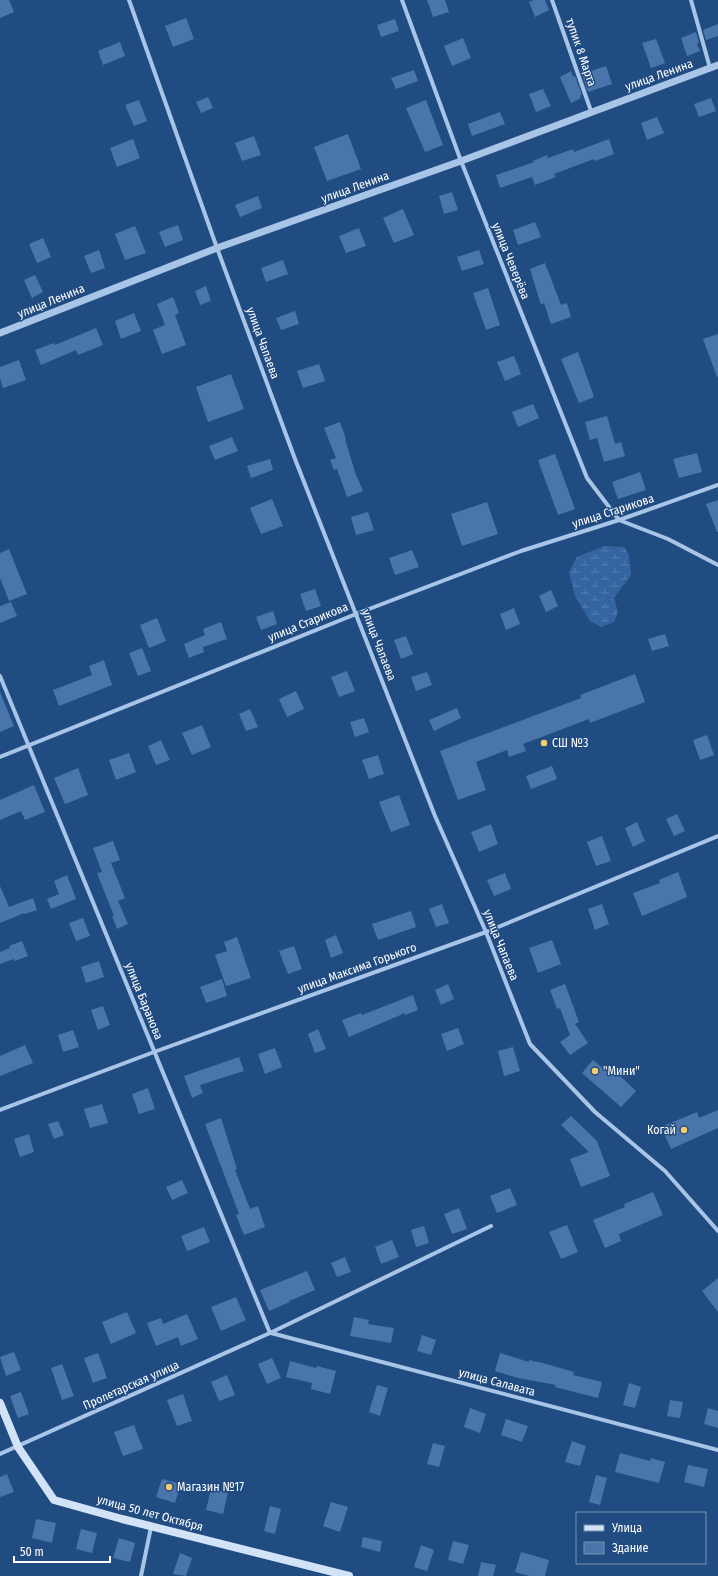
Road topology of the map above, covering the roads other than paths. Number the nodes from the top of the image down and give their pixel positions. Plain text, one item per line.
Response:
1 (129, 0) edge
2 (402, 0) edge
3 (552, 0) edge
4 (691, 0) edge
5 (718, 65) edge
6 (710, 68) junction
7 (591, 111) junction
8 (461, 161) junction
9 (217, 248) junction
10 (0, 333) edge
11 (718, 485) edge
12 (619, 520) junction
13 (718, 565) edge
14 (356, 614) junction
15 (0, 676) edge
16 (28, 746) junction
17 (0, 757) edge
18 (718, 836) edge
19 (486, 932) junction
20 (154, 1052) junction
21 (0, 1110) edge
22 (491, 1226) dead end
23 (718, 1231) edge
24 (270, 1333) junction
25 (0, 1403) edge
26 (18, 1446) junction
27 (718, 1450) edge
28 (0, 1454) edge
29 (151, 1527) junction
30 (141, 1576) edge
31 (349, 1576) edge

1 - 9 street, улица Чапаева
2 - 8 street, улица Чеверёва
3 - 7 street, тупик 8 Марта
4 - 6 street
5 - 6 street, улица Ленина
6 - 7 street, улица Ленина
7 - 8 street, улица Ленина
8 - 9 street, улица Ленина
8 - 12 street, улица Чеверёва
9 - 10 street, улица Ленина
9 - 14 street, улица Чапаева
11 - 12 street, улица Старикова
12 - 13 street
12 - 14 street, улица Старикова
14 - 16 street, улица Старикова
14 - 19 street, улица Чапаева
15 - 16 street, улица Баранова
16 - 17 street, улица Старикова
16 - 20 street, улица Баранова
18 - 19 street, улица Максима Горького
19 - 20 street, улица Максима Горького
19 - 23 street, улица Чапаева
20 - 21 street, улица Максима Горького
20 - 24 street, улица Баранова
22 - 24 street, Пролетарская улица
24 - 26 street, Пролетарская улица
24 - 27 street, улица Салавата
25 - 26 main road, улица 50 лет Октября
26 - 28 street, Пролетарская улица
26 - 29 main road, улица 50 лет Октября
29 - 30 street
29 - 31 main road, улица 50 лет Октября

